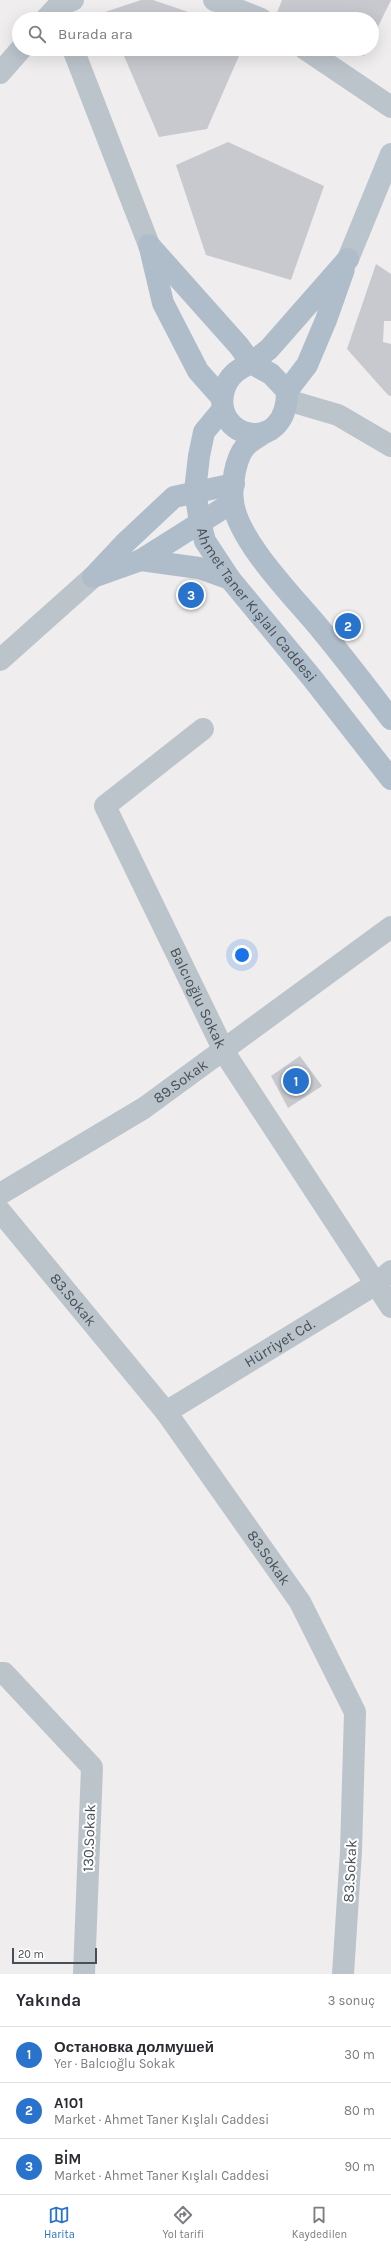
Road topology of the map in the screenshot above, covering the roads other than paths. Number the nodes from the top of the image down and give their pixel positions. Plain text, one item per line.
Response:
1 (214, 0) edge
2 (260, 11) edge
3 (14, 56) edge
4 (76, 56) edge
5 (315, 56) edge
6 (0, 73) edge
7 (391, 107) edge
8 (391, 154) edge
9 (149, 245) junction
10 (348, 258) junction
11 (251, 364) junction
12 (287, 395) junction
13 (222, 404) junction
14 (265, 432) junction
15 (391, 446) edge
16 (195, 491) junction
17 (234, 493) junction
18 (200, 522) junction
19 (141, 560) junction
20 (93, 577) junction
21 (230, 579) junction
22 (0, 660) edge
23 (391, 719) edge
24 (203, 730) dead end
25 (391, 780) edge
26 (391, 927) edge
27 (223, 1050) junction
28 (0, 1194) edge
29 (0, 1211) edge
30 (7, 1232) edge
31 (383, 1277) edge
32 (391, 1307) edge
33 (166, 1412) junction
34 (0, 1673) edge
35 (84, 1974) edge
36 (343, 1974) edge

1 - 2 street
3 - 6 street
4 - 9 street
5 - 7 street
8 - 10 main road
9 - 11 main road
9 - 13 main road
10 - 11 main road
10 - 12 main road
11 - 12 main road
11 - 13 main road
12 - 14 main road
12 - 15 street
13 - 14 main road
13 - 16 main road, Ahmet Taner Kışlalı Caddesi
14 - 17 main road
16 - 17 main road
16 - 18 main road, Ahmet Taner Kışlalı Caddesi
16 - 20 main road
17 - 18 main road
17 - 23 main road, Ahmet Taner Kışlalı Caddesi
18 - 19 main road
18 - 21 main road, Ahmet Taner Kışlalı Caddesi
19 - 20 main road
19 - 21 main road
20 - 22 street
21 - 25 main road, Ahmet Taner Kışlalı Caddesi
24 - 27 street, Balcıoğlu Sokak
26 - 27 street, 89.Sokak
27 - 28 street, 89.Sokak
27 - 31 street, Balcıoğlu Sokak
29 - 30 street, 83.Sokak
30 - 33 street, 83.Sokak
31 - 32 street, Balcıoğlu Sokak
31 - 33 street, Hürriyet Cd.
33 - 36 street, 83.Sokak
34 - 35 street, 130.Sokak

